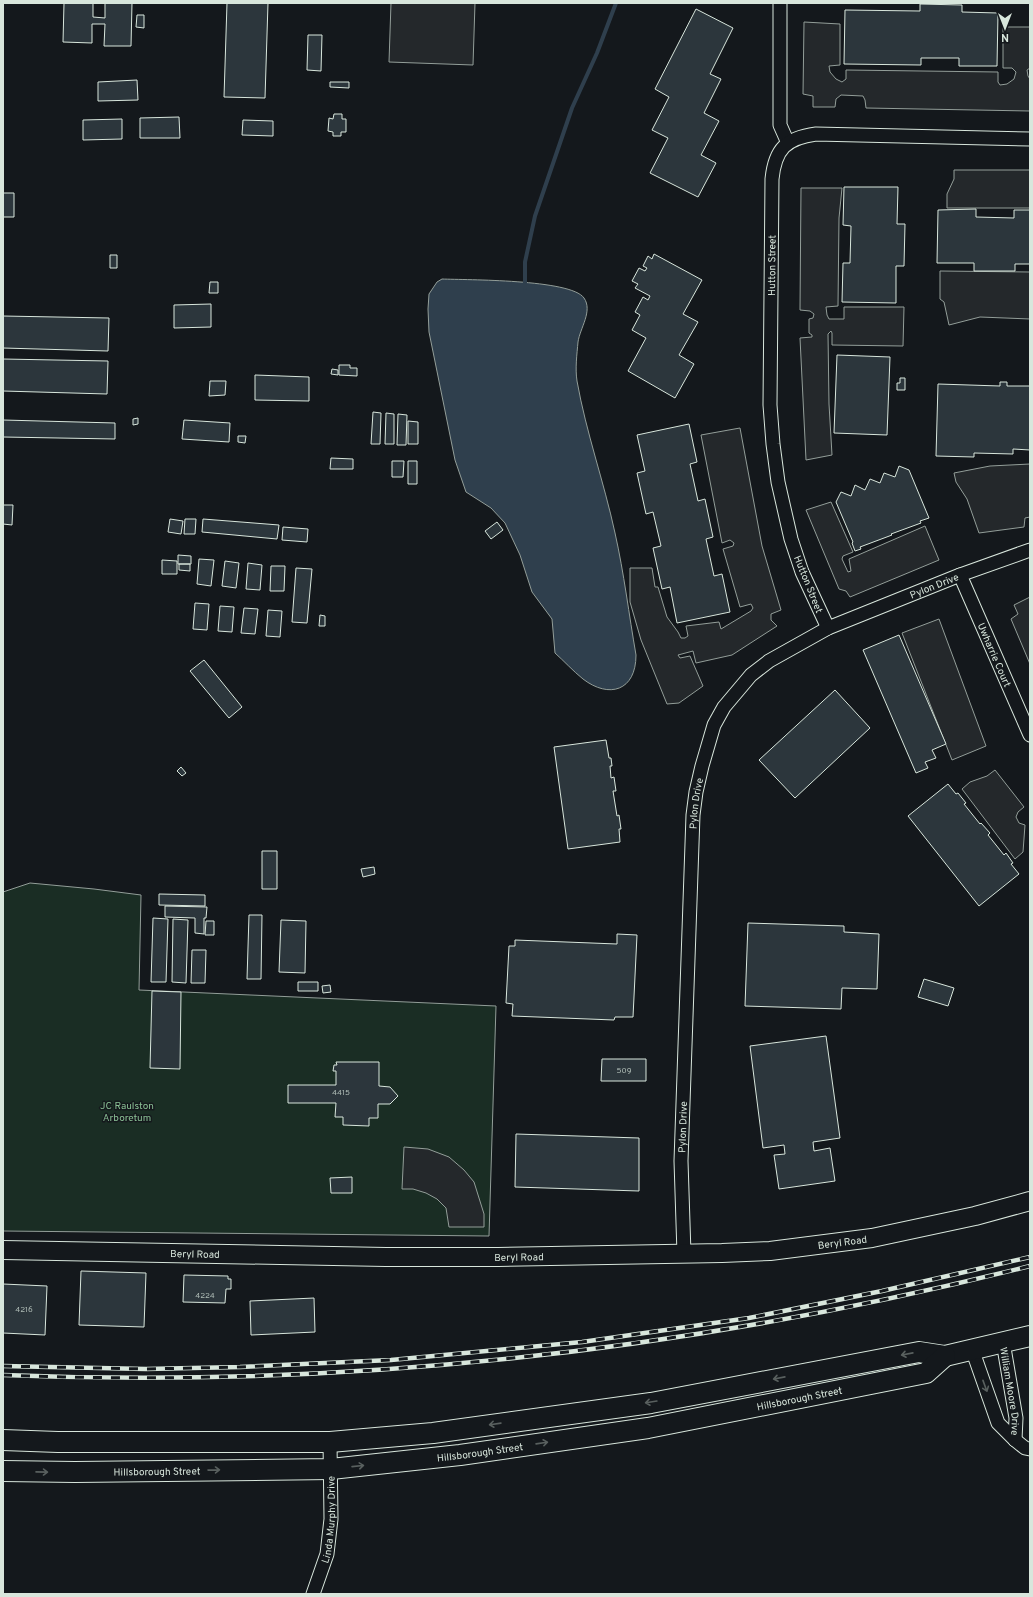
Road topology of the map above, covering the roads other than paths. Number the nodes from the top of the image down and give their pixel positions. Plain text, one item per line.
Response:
1 (780, 3) edge
2 (1030, 139) edge
3 (788, 143) junction
4 (1030, 550) edge
5 (960, 575) junction
6 (828, 628) junction
7 (1030, 735) edge
8 (1030, 1200) edge
9 (3, 1250) edge
10 (684, 1254) junction
11 (1030, 1336) edge
12 (1003, 1342) junction
13 (972, 1349) junction
14 (945, 1356) junction
15 (3, 1440) edge
16 (1015, 1440) junction
17 (330, 1442) junction
18 (1030, 1449) edge
19 (331, 1469) junction
20 (3, 1471) edge
21 (313, 1594) edge

1 - 3 street
2 - 3 street
3 - 6 street, Hutton Street
4 - 5 street, Pylon Drive
5 - 6 street, Pylon Drive
5 - 7 street, Uwharrie Court
6 - 10 street, Pylon Drive
8 - 10 street, Beryl Road
9 - 10 street, Beryl Road
11 - 12 main road, Hillsborough Street
12 - 13 main road, Hillsborough Street
12 - 16 street, William Moore Drive
13 - 14 main road, Hillsborough Street
13 -> 16 street, William Moore Drive
14 -> 17 main road, Hillsborough Street
19 -> 14 main road, Hillsborough Street
15 - 17 main road, Hillsborough Street
16 - 18 street, William Moore Drive
17 - 19 street, Linda Murphy Drive
20 -> 19 main road, Hillsborough Street
19 - 21 street, Linda Murphy Drive

